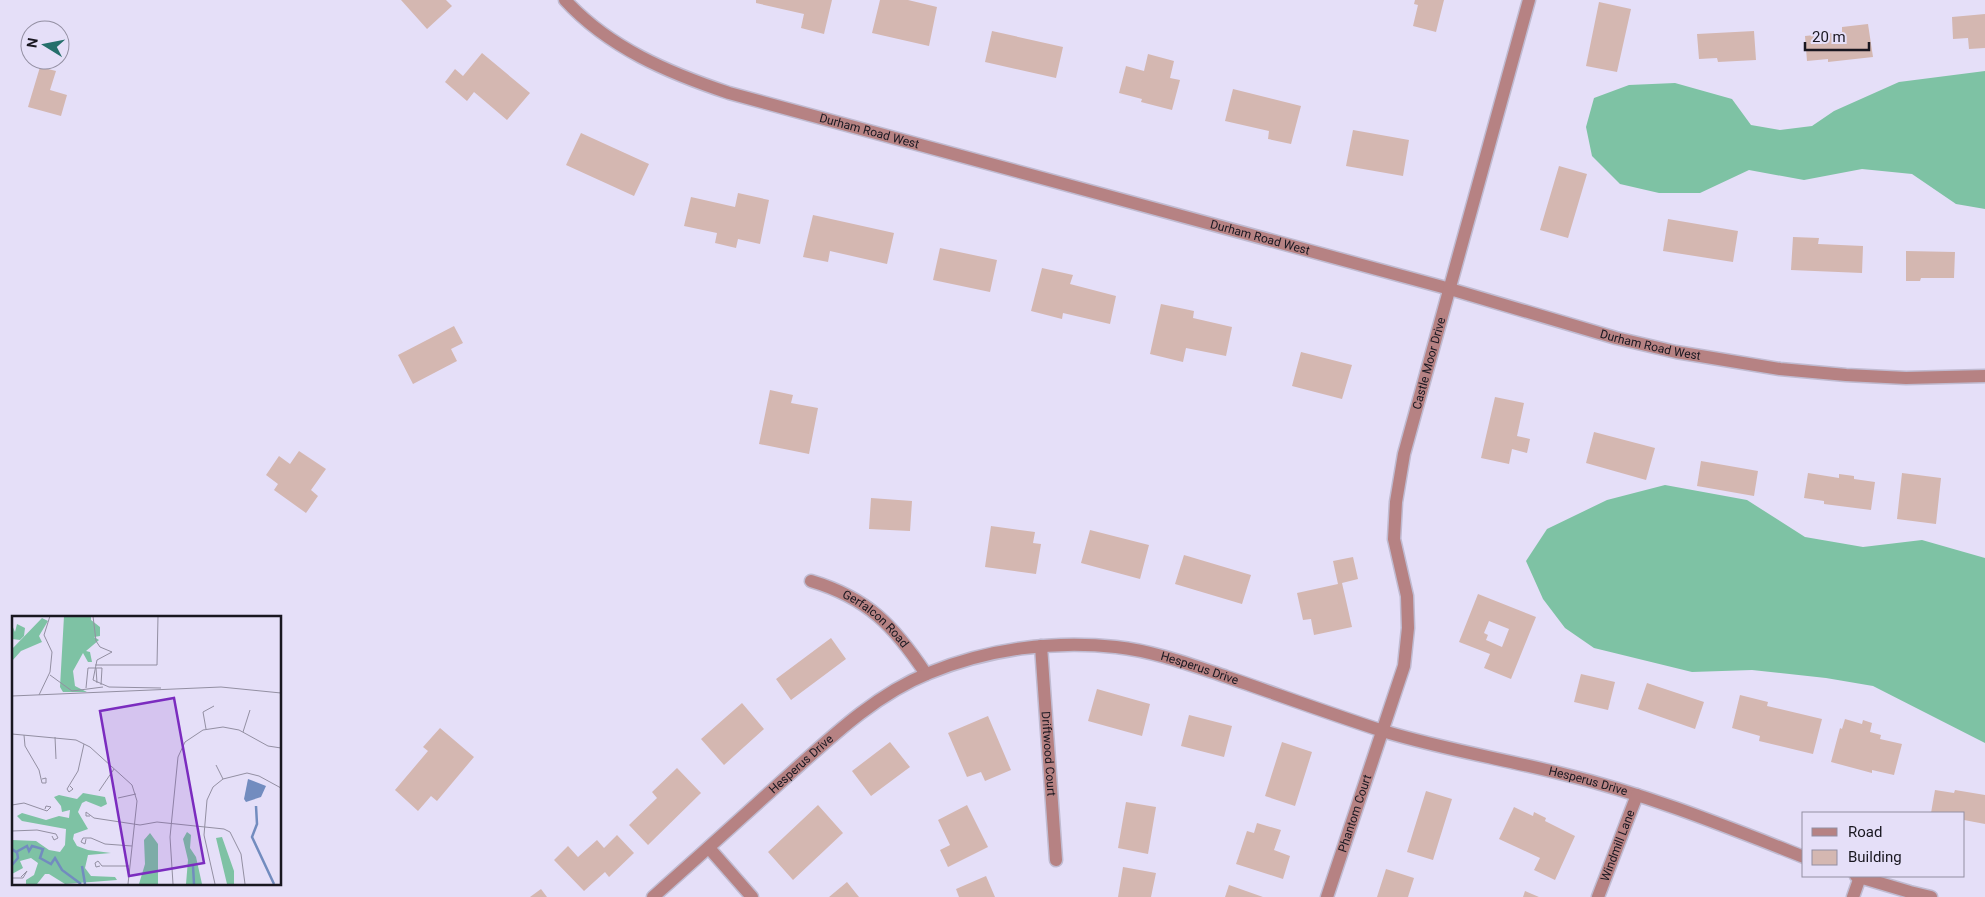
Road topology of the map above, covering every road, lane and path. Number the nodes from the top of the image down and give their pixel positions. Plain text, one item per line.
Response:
1 (564, 0) edge
2 (1529, 0) edge
3 (1450, 289) junction
4 (1985, 376) edge
5 (811, 581) dead end
6 (1041, 646) junction
7 (926, 674) junction
8 (1382, 730) junction
9 (1637, 795) junction
10 (709, 848) junction
11 (1802, 856) edge
12 (1056, 860) dead end
13 (1858, 877) edge
14 (1861, 877) edge
15 (653, 897) edge
16 (752, 897) edge
17 (1327, 897) edge
18 (1598, 897) edge
19 (1854, 897) edge
20 (1931, 897) edge

1 - 3 street, Durham Road West
2 - 3 street, Castle Moor Drive
3 - 4 street, Durham Road West
3 - 8 street, Castle Moor Drive
5 - 7 street, Gerfalcon Road
6 - 7 street, Hesperus Drive
6 - 8 street, Hesperus Drive
6 - 12 street, Driftwood Court
7 - 10 street, Hesperus Drive
8 - 9 street, Hesperus Drive
8 - 17 street, Phantom Court
9 - 11 street, Hesperus Drive
9 - 18 street, Windmill Lane
10 - 15 street, Hesperus Drive
10 - 16 street
13 - 19 street
14 - 20 street

